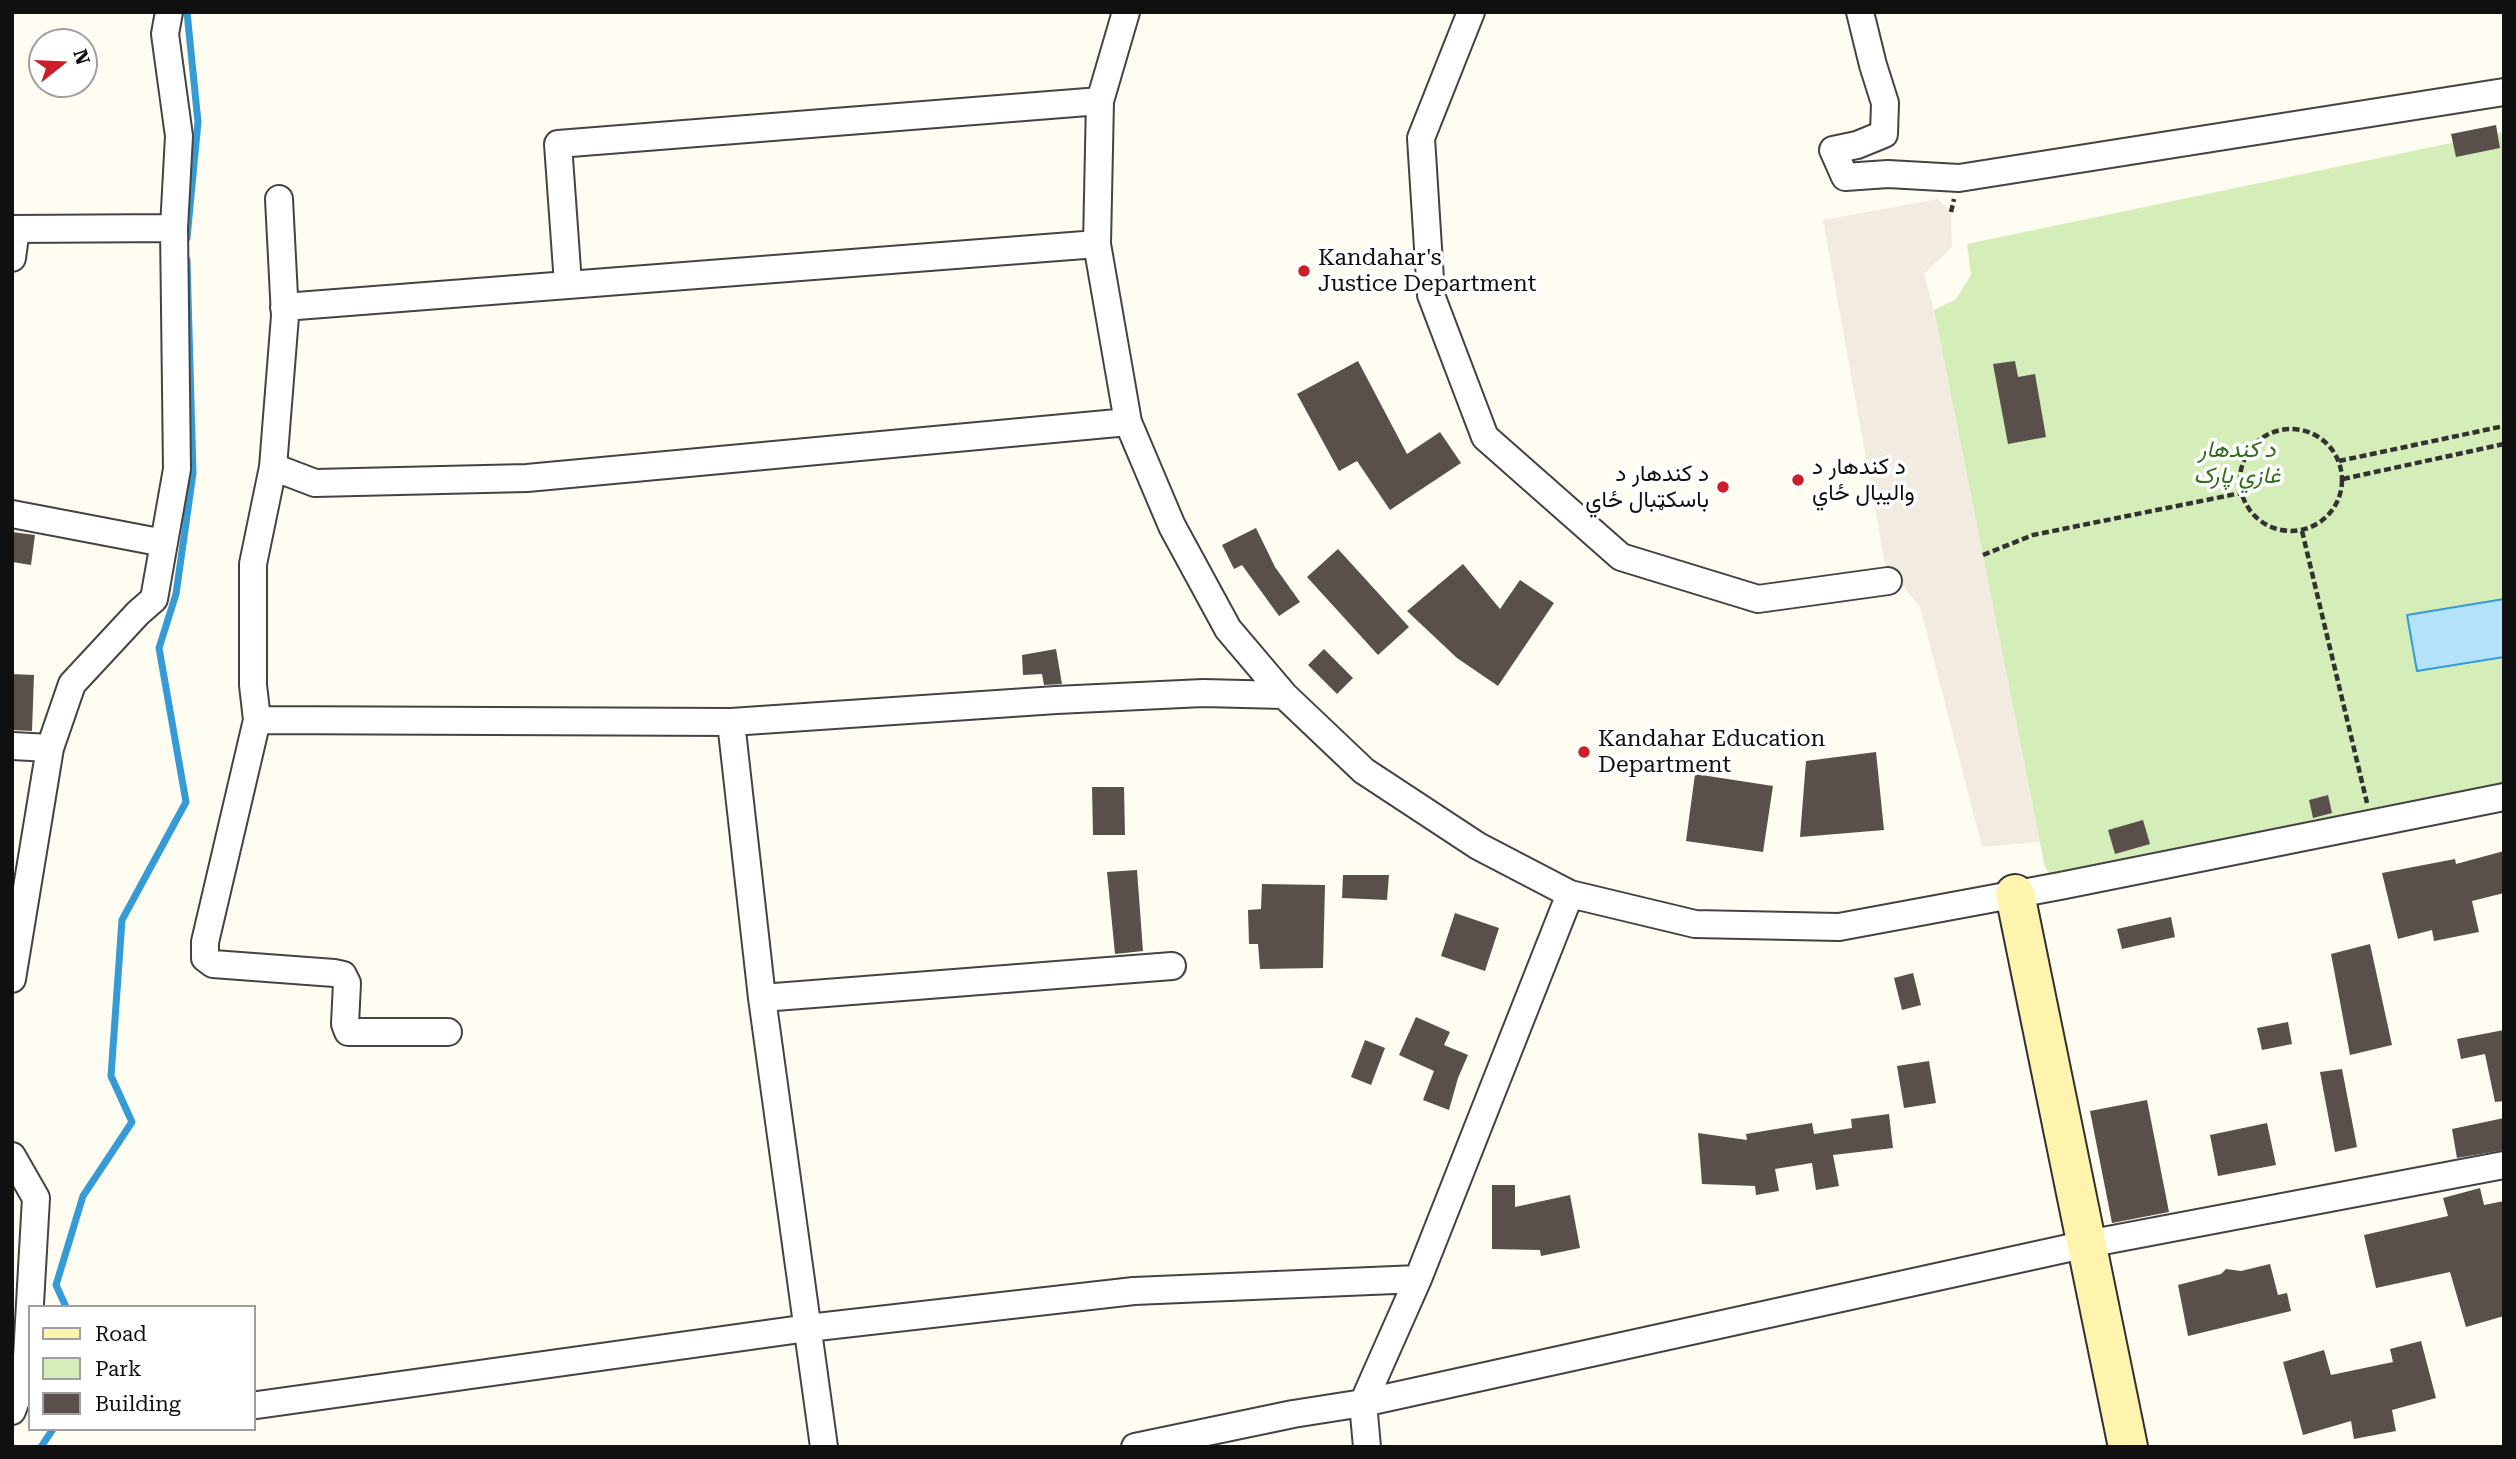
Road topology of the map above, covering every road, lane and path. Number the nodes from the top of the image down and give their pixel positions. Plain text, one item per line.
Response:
1 (169, 12) edge
2 (1126, 12) edge
3 (1471, 12) edge
4 (1860, 12) edge
5 (2504, 92) edge
6 (1100, 101) junction
7 (279, 199) dead end
8 (174, 228) junction
9 (14, 229) edge
10 (1097, 244) junction
11 (12, 258) edge
12 (568, 284) junction
13 (284, 307) junction
14 (1128, 422) junction
15 (2504, 426) edge
16 (2504, 444) edge
17 (2339, 461) junction
18 (273, 467) junction
19 (2343, 479) junction
20 (2241, 493) junction
21 (12, 514) edge
22 (2302, 531) junction
23 (164, 543) junction
24 (1983, 555) dead end
25 (1888, 581) dead end
26 (1284, 695) junction
27 (257, 720) junction
28 (730, 722) junction
29 (12, 746) edge
30 (50, 748) junction
31 (2504, 797) edge
32 (2372, 824) junction
33 (1570, 894) junction
34 (2015, 894) junction
35 (1172, 966) dead end
36 (12, 979) edge
37 (762, 998) junction
38 (448, 1032) dead end
39 (12, 1156) edge
40 (2504, 1165) edge
41 (2087, 1244) junction
42 (1418, 1279) junction
43 (30, 1305) edge
44 (808, 1328) junction
45 (28, 1339) edge
46 (1363, 1403) junction
47 (257, 1405) dead end
48 (12, 1411) edge
49 (824, 1447) edge
50 (1135, 1447) edge
51 (1367, 1447) edge
52 (2128, 1447) edge

1 - 8 street
2 - 6 street
3 - 25 street
4 - 5 street
6 - 10 street
6 - 12 street
7 - 13 street
8 - 9 street
8 - 23 street
9 - 11 street
10 - 12 street
10 - 14 street
12 - 13 street
13 - 18 street
14 - 18 street
14 - 26 street
15 - 17 path
16 - 19 path
17 - 19 path
17 - 20 path
18 - 27 street
19 - 22 path
20 - 22 path
20 - 24 path
21 - 23 street
22 - 32 path
23 - 30 street
26 - 28 street
26 - 33 street
27 - 28 street
27 - 38 street
28 - 37 street
29 - 30 street
30 - 36 street
31 - 32 street
32 - 34 street
33 - 34 street
33 - 42 street
34 - 41 street
35 - 37 street
37 - 44 street
39 - 43 street
40 - 41 street
41 - 46 street
41 - 52 street
42 - 44 street
42 - 46 street
44 - 47 street
44 - 49 street
45 - 48 street
46 - 50 street
46 - 51 street

